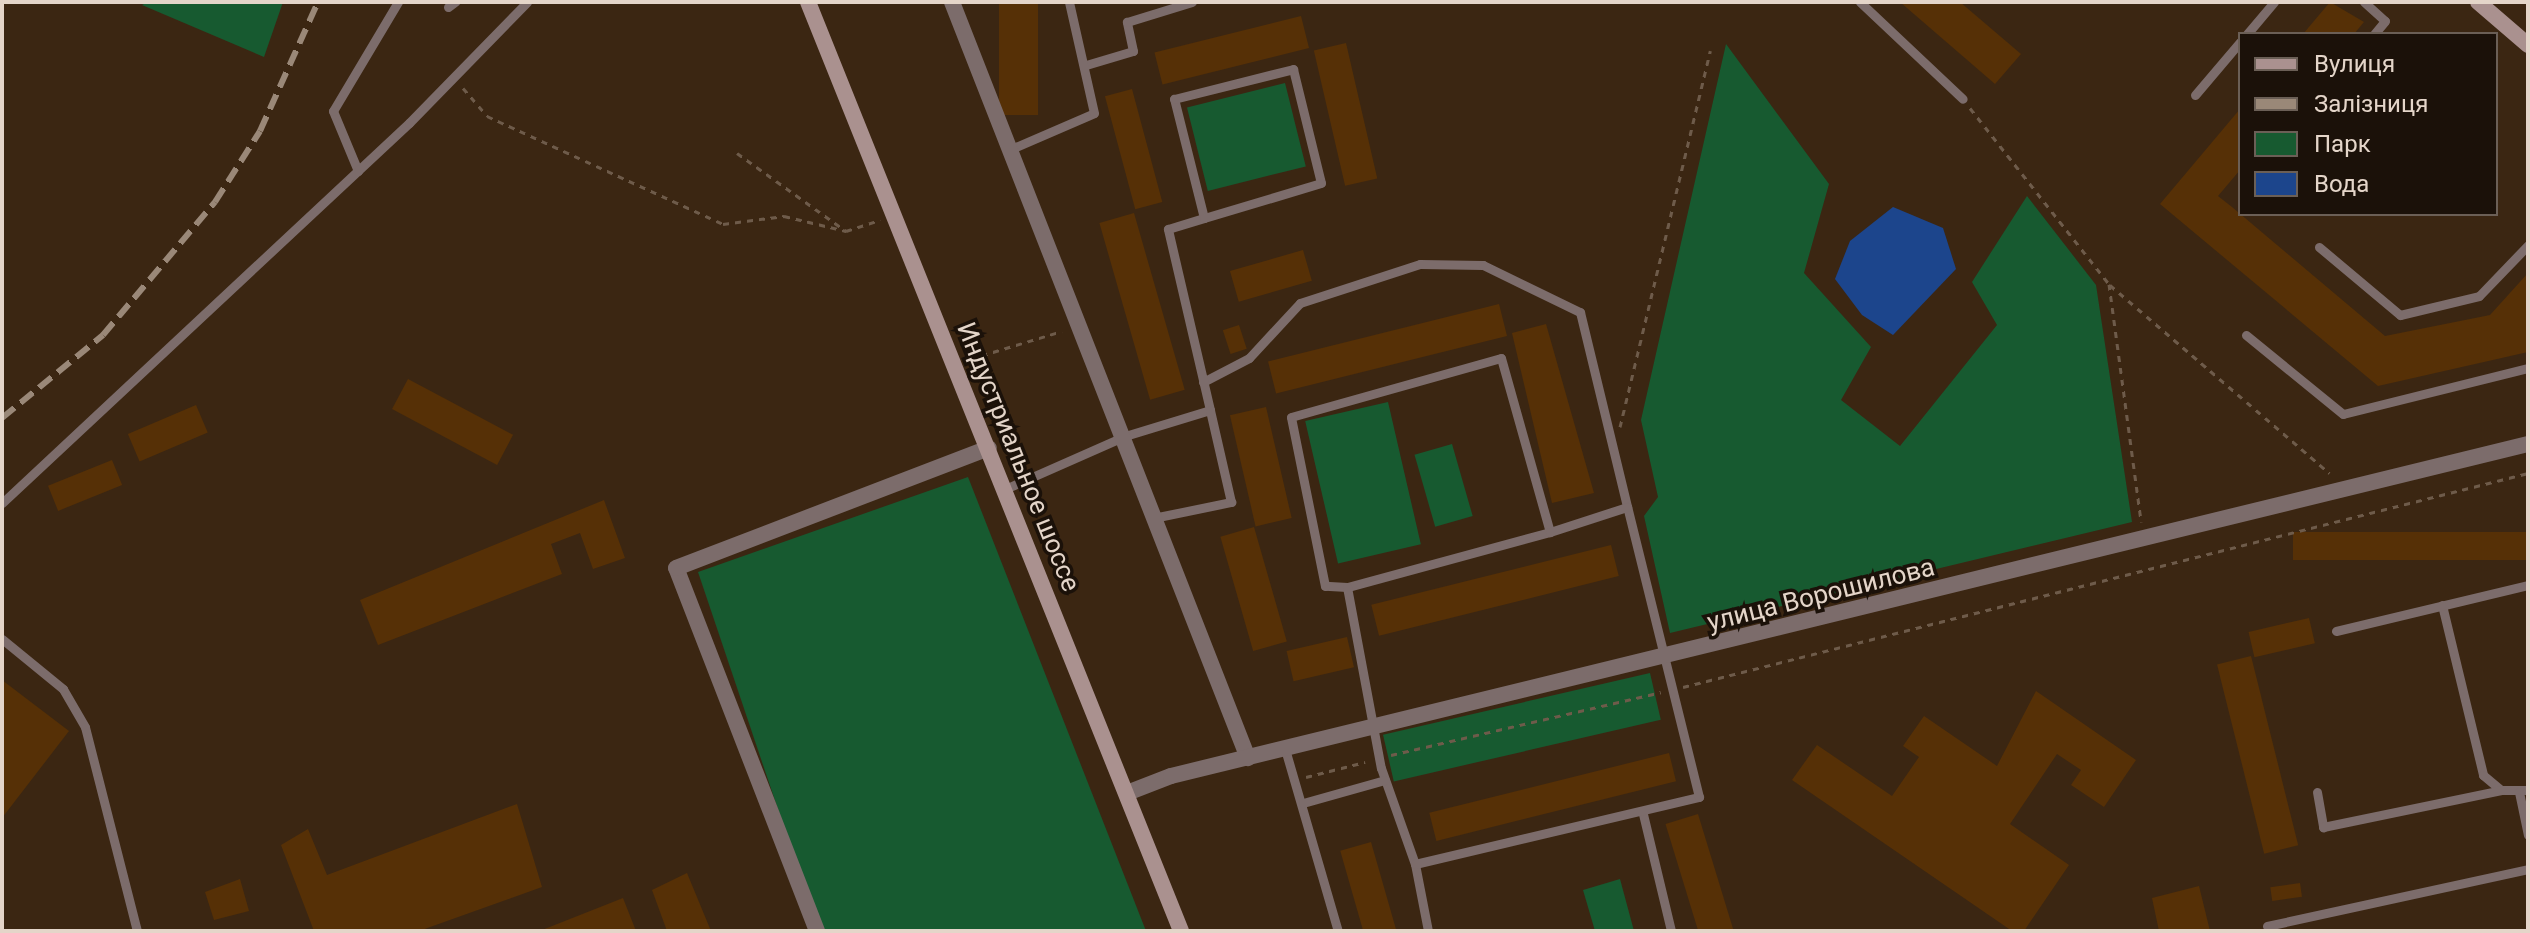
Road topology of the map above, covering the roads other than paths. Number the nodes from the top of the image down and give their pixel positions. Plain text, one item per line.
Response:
1 (398, 2) edge
2 (527, 2) edge
3 (808, 2) edge
4 (952, 2) edge
5 (1069, 2) edge
6 (1192, 2) edge
7 (1860, 2) edge
8 (2274, 2) edge
9 (2364, 2) edge
10 (2478, 2) edge
11 (2249, 32) edge
12 (2376, 32) edge
13 (2238, 44) edge
14 (2528, 45) edge
15 (1086, 65) junction
16 (2195, 95) dead end
17 (1963, 99) road end
18 (1011, 149) junction
19 (358, 171) junction
20 (1204, 218) junction
21 (2528, 245) edge
22 (2319, 247) dead end
23 (2246, 335) dead end
24 (2528, 368) edge
25 (1203, 382) junction
26 (1210, 410) junction
27 (1125, 436) junction
28 (2528, 444) edge
29 (989, 448) junction
30 (1005, 489) junction
31 (2, 503) edge
32 (1627, 507) junction
33 (1158, 517) junction
34 (1550, 532) junction
35 (2528, 585) edge
36 (1347, 587) junction
37 (2442, 605) junction
38 (2336, 631) dead end
39 (2, 639) edge
40 (1660, 661) junction
41 (1379, 726) junction
42 (1285, 749) junction
43 (1248, 758) junction
44 (1385, 780) junction
45 (2501, 790) junction
46 (2524, 791) edge
47 (2317, 792) dead end
48 (1127, 793) junction
49 (1303, 803) junction
50 (1643, 814) junction
51 (2528, 835) edge
52 (1415, 864) junction
53 (2528, 869) edge
54 (2267, 926) dead end
55 (137, 931) edge
56 (817, 931) edge
57 (1181, 931) edge
58 (1338, 931) edge
59 (1428, 931) edge
60 (1671, 931) edge

1 - 19 lane
2 - 19 lane
3 - 29 main road, Индустриальное шоссе
4 - 18 street
5 - 15 lane
6 - 15 lane
7 - 17 lane
8 - 11 lane
9 - 12 lane
10 - 14 main road
13 - 16 lane
15 - 18 lane
18 - 27 street
19 - 31 lane
20 - 20 lane
20 - 25 lane
21 - 22 lane
23 - 24 lane
25 - 26 lane
25 - 32 lane
26 - 27 lane
26 - 33 lane
27 - 30 lane
27 - 33 street
28 - 40 street, улица Ворошилова
29 - 30 main road, Индустриальное шоссе
29 - 56 street
30 - 48 main road, Индустриальное шоссе
32 - 34 lane
32 - 40 lane
33 - 43 street
34 - 36 lane
34 - 36 lane
35 - 37 lane
36 - 41 lane
37 - 38 lane
37 - 45 lane
39 - 55 lane
40 - 41 street, улица Ворошилова
40 - 50 lane
41 - 42 street, улица Ворошилова
41 - 44 lane
42 - 43 street, улица Ворошилова
42 - 49 lane
43 - 48 street, улица Ворошилова
44 - 49 lane
44 - 52 lane
45 - 46 lane
45 - 47 lane
46 - 51 lane
48 - 57 main road, Индустриальное шоссе
49 - 58 lane
50 - 52 lane
50 - 60 lane
52 - 59 lane
53 - 54 lane

